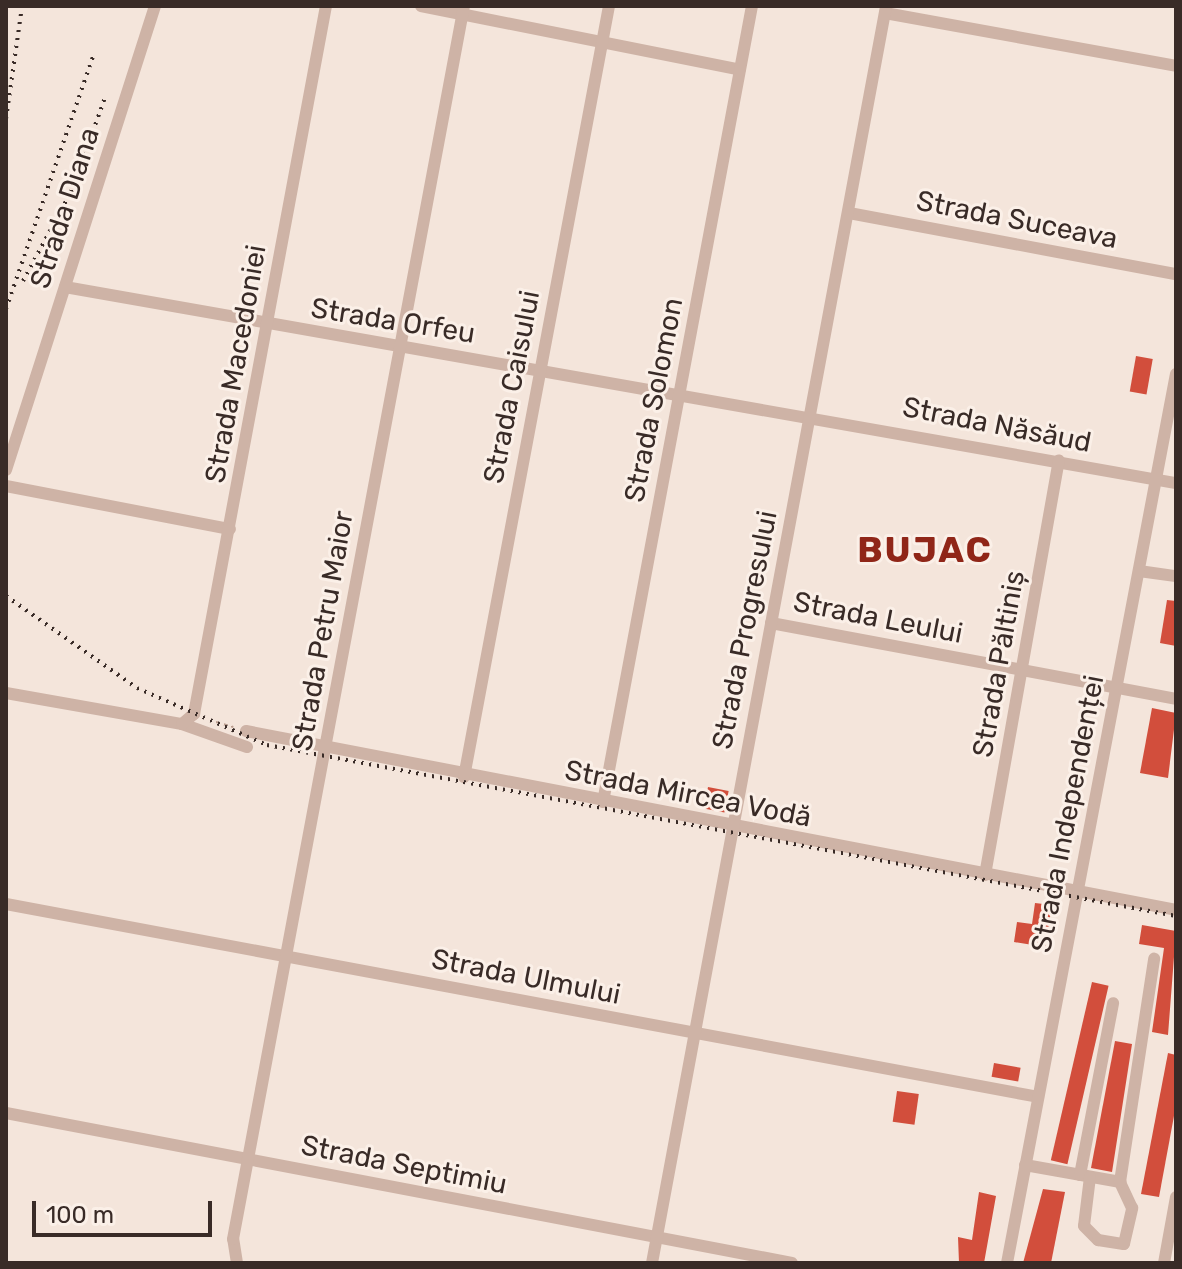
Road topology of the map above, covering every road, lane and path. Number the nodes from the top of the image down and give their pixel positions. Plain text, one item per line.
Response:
1 (155, 6) edge
2 (326, 6) edge
3 (421, 6) edge
4 (609, 6) edge
5 (752, 6) edge
6 (463, 10) edge
7 (886, 10) edge
8 (602, 43) junction
9 (1176, 66) edge
10 (740, 70) junction
11 (849, 213) junction
12 (1176, 274) edge
13 (65, 287) junction
14 (268, 324) junction
15 (400, 347) junction
16 (540, 369) junction
17 (1176, 374) edge
18 (680, 393) junction
19 (810, 415) junction
20 (1059, 461) junction
21 (6, 470) edge
22 (1156, 479) junction
23 (1176, 483) edge
24 (6, 486) edge
25 (230, 529) junction
26 (1139, 571) junction
27 (1176, 576) edge
28 (771, 623) junction
29 (1022, 670) junction
30 (1118, 688) junction
31 (6, 693) edge
32 (1176, 699) edge
33 (194, 714) junction
34 (182, 724) junction
35 (246, 731) joint
36 (247, 747) dead end
37 (326, 750) junction
38 (464, 777) junction
39 (603, 802) junction
40 (732, 826) junction
41 (985, 875) junction
42 (1077, 893) junction
43 (6, 904) edge
44 (1176, 910) edge
45 (287, 956) junction
46 (1154, 959) dead end
47 (1113, 1003) dead end
48 (694, 1033) junction
49 (1038, 1097) junction
50 (6, 1113) edge
51 (249, 1160) junction
52 (1025, 1165) junction
53 (1085, 1176) junction
54 (1120, 1182) junction
55 (1176, 1197) edge
56 (657, 1237) junction
57 (237, 1263) edge
58 (652, 1263) edge
59 (792, 1263) edge
60 (1007, 1263) edge
61 (1164, 1263) edge

1 - 13 street, Strada Diana
2 - 14 street, Strada Macedoniei
3 - 6 street
4 - 8 street, Strada Caisului
5 - 10 street, Strada Solomon
6 - 8 street
6 - 15 street, Strada Petru Maior
7 - 9 street
7 - 11 street, Strada Progresului
8 - 10 street
8 - 16 street, Strada Caisului
10 - 18 street, Strada Solomon
11 - 12 street, Strada Suceava
11 - 19 street, Strada Progresului
13 - 14 street, Strada Orfeu
13 - 21 street, Strada Diana
14 - 15 street, Strada Orfeu
14 - 25 street, Strada Macedoniei
15 - 16 street, Strada Orfeu
15 - 37 street, Strada Petru Maior
16 - 18 street, Strada Orfeu
16 - 38 street, Strada Caisului
17 - 22 street, Strada Independenței
18 - 19 street, Strada Orfeu
18 - 39 street, Strada Solomon
19 - 20 street, Strada Năsăud
19 - 28 street, Strada Progresului
20 - 22 street, Strada Năsăud
20 - 29 street, Strada Păltiniș
22 - 23 street, Strada Năsăud
22 - 26 street, Strada Independenței
24 - 25 street
25 - 33 street, Strada Macedoniei
26 - 27 street
26 - 30 street, Strada Independenței
28 - 29 street, Strada Leului
28 - 40 street, Strada Progresului
29 - 30 street, Strada Leului
29 - 41 street, Strada Păltiniș
30 - 32 street, Strada Leului
30 - 42 street, Strada Independenței
31 - 34 street
33 - 34 street
33 - 35 path
34 - 36 street
35 - 37 street, Strada Mircea Vodă
37 - 38 street, Strada Mircea Vodă
37 - 45 street, Strada Petru Maior
38 - 39 street, Strada Mircea Vodă
39 - 40 street, Strada Mircea Vodă
40 - 41 street, Strada Mircea Vodă
40 - 48 street, Strada Progresului
41 - 42 street, Strada Mircea Vodă
42 - 44 street, Strada Mircea Vodă
42 - 49 street, Strada Independenței
43 - 45 street, Strada Ulmului
45 - 48 street, Strada Ulmului
45 - 51 street, Strada Petru Maior
46 - 54 street
47 - 53 street
48 - 49 street, Strada Ulmului
48 - 56 street, Strada Progresului
49 - 52 street, Strada Independenței
50 - 51 street, Strada Septimiu
51 - 56 street, Strada Septimiu
51 - 57 street, Strada Petru Maior
52 - 53 street
52 - 60 street, Strada Independenței
53 - 54 street
53 - 54 street
55 - 61 street
56 - 58 street, Strada Progresului
56 - 59 street, Strada Septimiu

